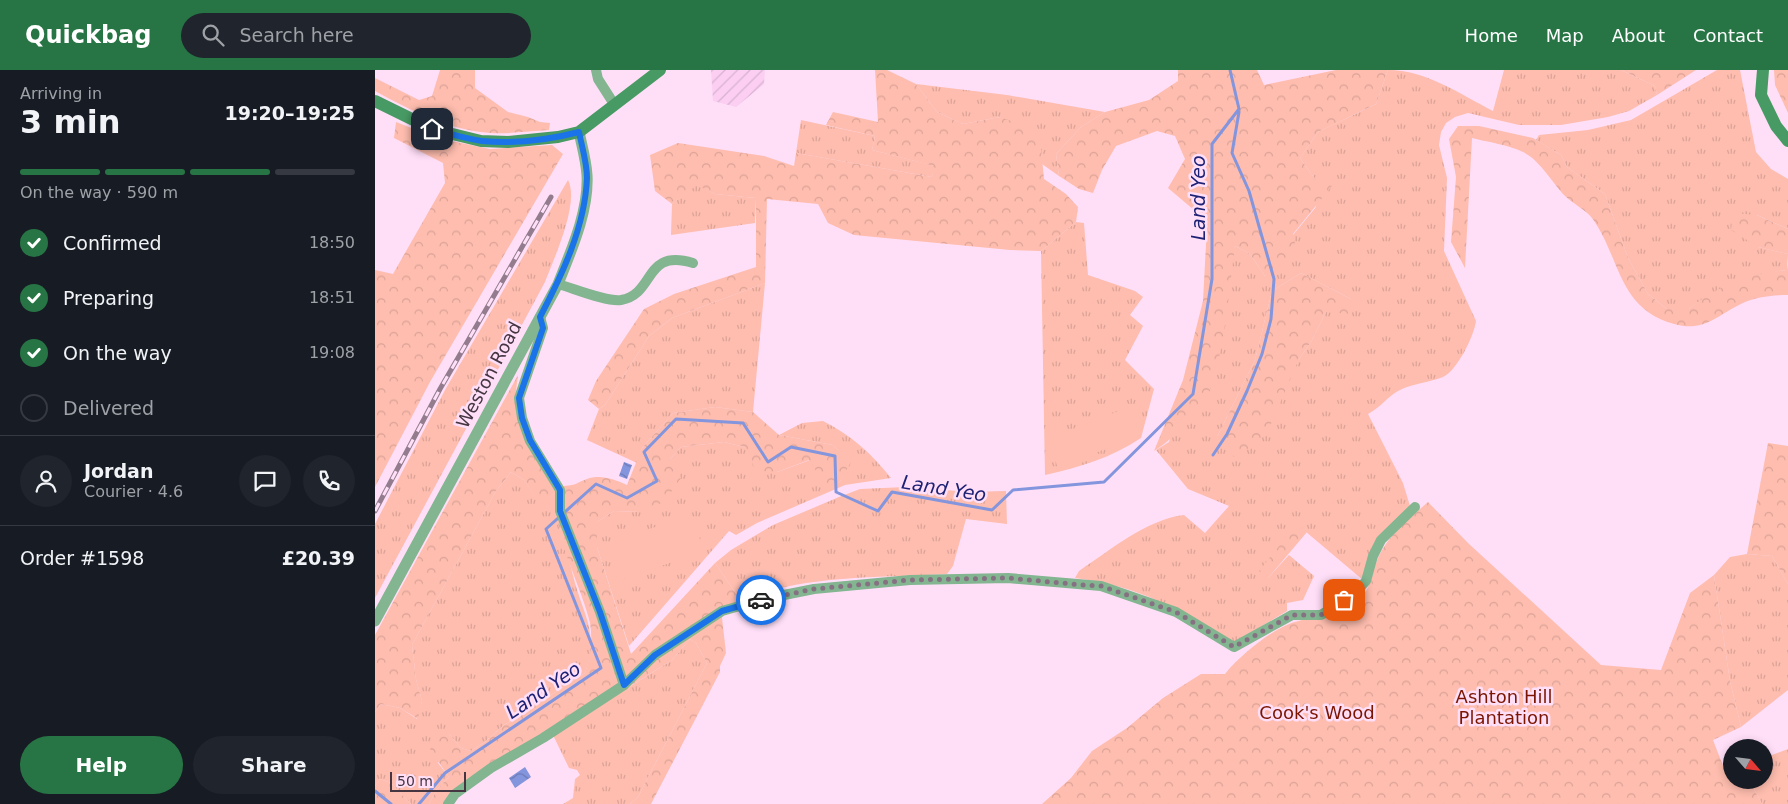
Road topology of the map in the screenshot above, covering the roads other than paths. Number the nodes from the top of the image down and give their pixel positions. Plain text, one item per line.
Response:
1 (596, 70) edge
2 (660, 70) edge
3 (1763, 70) edge
4 (375, 100) edge
5 (614, 104) junction
6 (579, 132) junction
7 (1788, 141) edge
8 (693, 263) dead end
9 (558, 284) junction
10 (540, 317) junction
11 (1415, 507) dead end
12 (375, 621) edge
13 (624, 685) junction
14 (448, 804) edge

1 - 5 street
2 - 5 main road
3 - 7 main road
4 - 6 main road
5 - 6 main road
6 - 9 street, Weston Road
8 - 9 street
9 - 10 street, Weston Road
10 - 12 street, Weston Road
10 - 13 street
11 - 13 street
13 - 14 street

